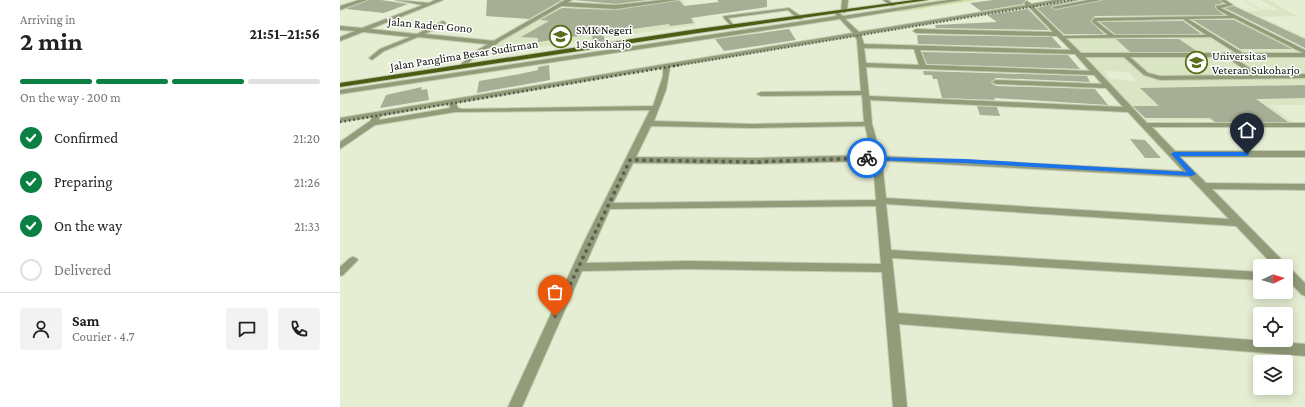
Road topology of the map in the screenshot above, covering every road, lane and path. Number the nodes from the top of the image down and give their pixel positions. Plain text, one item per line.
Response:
1 (364, 0) edge
2 (398, 0) edge
3 (440, 0) edge
4 (569, 0) edge
5 (637, 0) edge
6 (675, 0) edge
7 (845, 0) edge
8 (884, 0) edge
9 (925, 0) edge
10 (959, 0) edge
11 (1064, 0) edge
12 (1098, 0) edge
13 (1222, 0) edge
14 (430, 4) junction
15 (561, 4) junction
16 (893, 4) junction
17 (340, 5) edge
18 (1030, 5) edge
19 (347, 6) junction
20 (628, 6) junction
21 (340, 8) edge
22 (841, 14) junction
23 (1235, 17) junction
24 (800, 18) junction
25 (1185, 19) junction
26 (443, 23) dead end
27 (733, 27) junction
28 (340, 28) edge
29 (363, 30) junction
30 (916, 31) junction
31 (419, 35) junction
32 (1061, 35) junction
33 (1211, 36) junction
34 (1113, 37) junction
35 (340, 39) edge
36 (859, 40) junction
37 (495, 43) junction
38 (916, 47) junction
39 (1079, 53) junction
40 (1305, 53) edge
41 (1228, 55) junction
42 (1242, 55) junction
43 (1126, 56) junction
44 (372, 58) dead end
45 (863, 65) junction
46 (666, 66) junction
47 (923, 66) junction
48 (461, 67) junction
49 (1096, 73) junction
50 (1305, 76) edge
51 (1261, 77) junction
52 (996, 82) dead end
53 (340, 85) edge
54 (1109, 86) junction
55 (340, 92) edge
56 (761, 94) dead end
57 (865, 95) junction
58 (451, 101) junction
59 (655, 108) junction
60 (456, 110) junction
61 (1130, 110) junction
62 (381, 113) junction
63 (340, 120) edge
64 (373, 122) junction
65 (648, 123) junction
66 (868, 124) junction
67 (1145, 125) junction
68 (1305, 125) edge
69 (340, 146) edge
70 (1174, 154) junction
71 (1305, 154) edge
72 (877, 158) junction
73 (630, 160) junction
74 (1192, 174) junction
75 (1203, 186) junction
76 (1305, 187) edge
77 (881, 202) junction
78 (608, 206) junction
79 (1239, 223) junction
80 (885, 254) junction
81 (1274, 259) edge
82 (353, 260) dead end
83 (580, 267) junction
84 (886, 268) junction
85 (340, 273) edge
86 (1253, 276) edge
87 (1293, 276) edge
88 (1305, 291) edge
89 (893, 318) junction
90 (1305, 350) edge
91 (515, 407) edge
92 (900, 407) edge

1 - 19 street
2 - 14 street
3 - 14 street
4 - 15 street
5 - 20 street
6 - 20 street
7 - 22 street
8 - 16 lane
9 - 16 main road, Jalan Panglima Besar Sudirman
10 - 22 street
11 - 18 street
12 - 18 street
13 - 23 lane
14 - 29 street
15 - 20 street
15 - 37 street
16 - 22 main road, Jalan Panglima Besar Sudirman
17 - 19 street
18 - 30 street
18 - 32 street
18 - 36 street
19 - 21 street
22 - 24 main road, Jalan Panglima Besar Sudirman
22 - 36 street
22 - 55 street
23 - 25 lane
23 - 40 lane
24 - 27 main road, Jalan Panglima Besar Sudirman
24 - 27 lane
25 - 33 lane
25 - 34 lane
26 - 31 street
27 - 48 main road, Jalan Panglima Besar Sudirman
28 - 29 street, Jalan Raden Gono
29 - 31 street, Jalan Raden Gono
29 - 35 street
30 - 32 street
30 - 36 street
31 - 37 street, Jalan Raden Gono
31 - 44 street
32 - 34 lane
32 - 39 street
33 - 34 lane
33 - 42 lane
36 - 38 street
36 - 45 street
36 - 46 street
37 - 48 street
38 - 39 street
38 - 47 street
39 - 43 lane
39 - 49 street
40 - 42 lane
41 - 42 lane
41 - 43 lane
41 - 51 lane
43 - 51 lane
45 - 47 street
45 - 57 street
46 - 58 street
46 - 59 street
47 - 49 street
48 - 53 main road, Jalan Panglima Besar Sudirman
49 - 54 street
50 - 51 lane
52 - 54 street
54 - 61 street
56 - 57 street
57 - 61 street
57 - 66 street
58 - 60 street
58 - 62 street
59 - 60 street
59 - 65 street
60 - 64 street
61 - 67 street
62 - 63 street
62 - 64 street
64 - 69 street
65 - 66 street
65 - 73 street
66 - 72 street
67 - 68 street
67 - 70 street
70 - 71 street
70 - 74 street
72 - 73 street
72 - 74 street
72 - 77 street
73 - 78 street
74 - 75 street
75 - 76 street
75 - 79 street
77 - 78 street
77 - 79 street
77 - 80 street
78 - 83 street
79 - 81 street
80 - 84 street
80 - 86 street
82 - 85 lane
83 - 84 street
83 - 91 street
84 - 89 street
87 - 88 street
89 - 90 street
89 - 92 street

